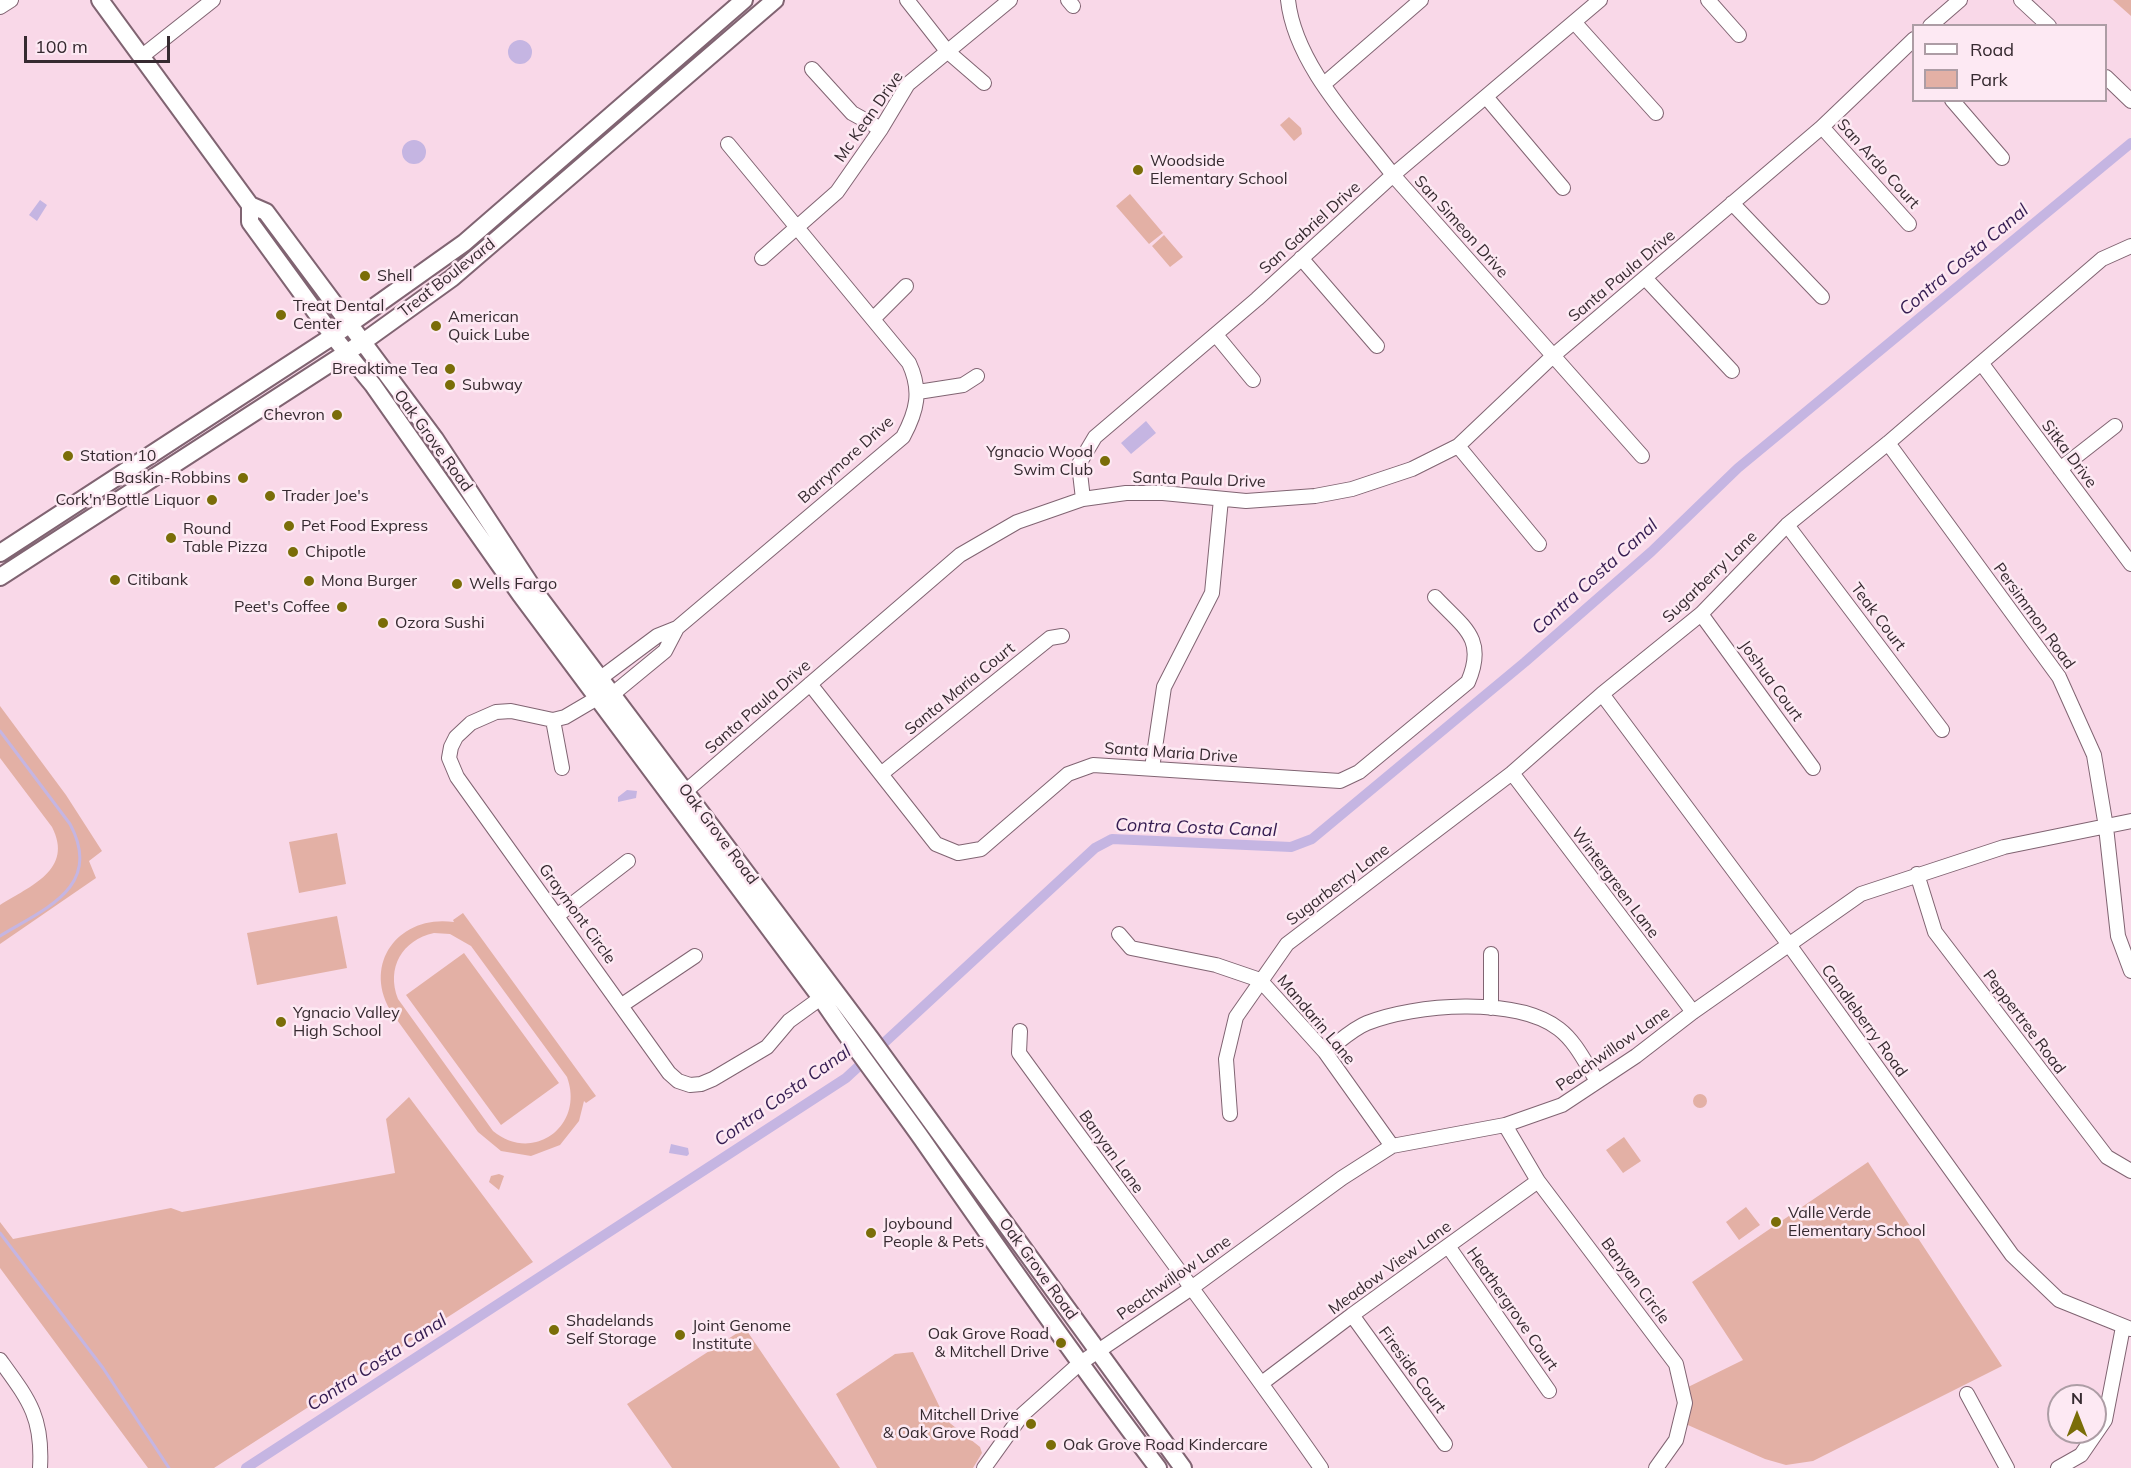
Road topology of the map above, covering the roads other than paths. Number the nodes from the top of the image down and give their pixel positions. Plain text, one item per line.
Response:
1 (11, 0) edge
2 (99, 0) edge
3 (213, 0) edge
4 (744, 0) edge
5 (775, 0) edge
6 (907, 0) edge
7 (1010, 0) edge
8 (1288, 0) edge
9 (1421, 0) edge
10 (1599, 0) edge
11 (1708, 0) edge
12 (1960, 0) edge
13 (2021, 0) edge
14 (0, 7) edge
15 (1574, 22) junction
16 (1932, 24) edge
17 (2047, 24) edge
18 (1739, 35) dead end
19 (1911, 48) edge
20 (947, 51) junction
21 (141, 57) junction
22 (812, 69) dead end
23 (2107, 78) edge
24 (984, 82) dead end
25 (1324, 84) junction
26 (1487, 98) junction
27 (2131, 101) edge
28 (1954, 102) edge
29 (1656, 113) dead end
30 (1822, 127) junction
31 (881, 129) junction
32 (728, 144) dead end
33 (2002, 158) dead end
34 (1393, 175) junction
35 (1563, 188) dead end
36 (1732, 202) junction
37 (250, 205) junction
38 (1909, 224) dead end
39 (797, 230) junction
40 (2131, 246) edge
41 (762, 258) dead end
42 (1301, 258) junction
43 (1646, 279) junction
44 (906, 286) dead end
45 (1822, 297) dead end
46 (873, 319) junction
47 (349, 324) junction
48 (1216, 335) junction
49 (333, 336) junction
50 (363, 342) junction
51 (1377, 346) dead end
52 (347, 352) junction
53 (1554, 355) junction
54 (1982, 364) junction
55 (1732, 371) dead end
56 (976, 376) dead end
57 (1253, 380) dead end
58 (918, 392) junction
59 (2115, 426) dead end
60 (1888, 443) junction
61 (1458, 446) junction
62 (1642, 456) dead end
63 (2060, 469) junction
64 (1083, 499) junction
65 (1221, 499) junction
66 (1787, 525) junction
67 (1539, 544) dead end
68 (0, 553) edge
69 (2131, 564) edge
70 (0, 577) edge
71 (1435, 597) dead end
72 (1701, 614) junction
73 (678, 628) junction
74 (1062, 636) dead end
75 (602, 677) junction
76 (810, 684) junction
77 (1602, 694) junction
78 (606, 695) junction
79 (553, 720) junction
80 (1942, 730) dead end
81 (562, 768) dead end
82 (1152, 768) junction
83 (1814, 768) dead end
84 (1512, 773) junction
85 (881, 774) junction
86 (680, 796) junction
87 (2131, 821) edge
88 (2106, 827) junction
89 (628, 861) dead end
90 (1917, 874) junction
91 (558, 915) junction
92 (1119, 934) dead end
93 (1790, 946) junction
94 (1491, 954) dead end
95 (695, 956) dead end
96 (2131, 971) edge
97 (1260, 980) junction
98 (827, 994) junction
99 (622, 1005) junction
100 (1491, 1008) junction
101 (1693, 1012) junction
102 (1020, 1031) dead end
103 (1326, 1052) junction
104 (880, 1081) junction
105 (1597, 1081) junction
106 (1230, 1114) dead end
107 (926, 1116) junction
108 (1505, 1125) junction
109 (1392, 1146) junction
110 (2131, 1171) edge
111 (1538, 1181) junction
112 (1448, 1246) junction
113 (1190, 1289) junction
114 (1352, 1315) junction
115 (2127, 1328) edge
116 (1098, 1351) junction
117 (0, 1360) edge
118 (1079, 1364) junction
119 (5, 1378) edge
120 (1262, 1383) junction
121 (1549, 1391) dead end
122 (1967, 1394) dead end
123 (1445, 1444) dead end
124 (40, 1468) edge
125 (984, 1468) edge
126 (1158, 1468) edge
127 (1183, 1468) edge
128 (1321, 1468) edge
129 (1656, 1468) edge
130 (2007, 1468) edge
131 (2058, 1468) edge

1 - 14 street
2 - 21 main road, Oak Grove Road
3 - 21 street
4 - 47 main road, Treat Boulevard
5 - 50 main road, Treat Boulevard
6 - 20 street
7 - 20 street, Mc Kean Drive
8 - 25 street, San Simeon Drive
9 - 25 street
10 - 15 street, San Gabriel Drive
11 - 18 street
12 - 16 street
13 - 17 street
15 - 26 street, San Gabriel Drive
15 - 29 street
19 - 30 street, Santa Paula Drive
20 - 24 street
20 - 31 street, Mc Kean Drive
21 - 37 main road, Oak Grove Road
22 - 31 street
23 - 27 street
25 - 34 street, San Simeon Drive
26 - 34 street, San Gabriel Drive
26 - 35 street
28 - 33 street
30 - 36 street, Santa Paula Drive
30 - 38 street, San Ardo Court
31 - 39 street, Mc Kean Drive
32 - 39 street
34 - 42 street, San Gabriel Drive
34 - 53 street, San Simeon Drive
36 - 43 street, Santa Paula Drive
36 - 45 street
37 - 47 main road, Oak Grove Road
37 - 49 main road, Oak Grove Road
39 - 41 street, Mc Kean Drive
39 - 46 street
40 - 54 street, Sugarberry Lane
42 - 48 street, San Gabriel Drive
42 - 51 street
43 - 53 street, Santa Paula Drive
43 - 55 street
44 - 46 street
46 - 58 street
47 - 49 main road, Treat Boulevard
47 - 50 main road, Oak Grove Road
48 - 57 street
48 - 64 street, San Gabriel Drive
49 - 52 main road, Oak Grove Road
49 - 68 main road, Treat Boulevard
50 - 52 main road, Treat Boulevard
50 - 75 main road, Oak Grove Road
52 - 70 main road, Treat Boulevard
52 - 78 main road, Oak Grove Road
53 - 61 street, Santa Paula Drive
53 - 62 street, San Simeon Drive
54 - 60 street, Sugarberry Lane
54 - 63 street, Sitka Drive
56 - 58 street
58 - 73 street, Barrymore Drive
59 - 63 street
60 - 66 street, Sugarberry Lane
60 - 88 street, Persimmon Road
61 - 65 street, Santa Paula Drive
61 - 67 street
63 - 69 street, Sitka Drive
64 - 65 street, Santa Paula Drive
64 - 76 street, Santa Paula Drive
65 - 82 street
66 - 72 street, Sugarberry Lane
66 - 80 street, Teak Court
71 - 82 street, Santa Maria Drive
72 - 77 street, Sugarberry Lane
72 - 83 street, Joshua Court
73 - 75 street, Barrymore Drive
73 - 78 street, Barrymore Drive
74 - 85 street, Santa Maria Court
75 - 78 main road, Oak Grove Road
76 - 85 street, Santa Maria Drive
76 - 86 street, Santa Paula Drive
77 - 84 street, Sugarberry Lane
77 - 93 street, Candleberry Road
78 - 79 street
78 - 86 main road, Oak Grove Road
79 - 81 street
79 - 91 street, Graymont Circle
82 - 85 street, Santa Maria Drive
84 - 97 street, Sugarberry Lane
84 - 101 street, Wintergreen Lane
86 - 98 main road, Oak Grove Road
87 - 88 street, Peachwillow Lane
88 - 90 street, Peachwillow Lane
88 - 96 street, Persimmon Road
89 - 91 street
90 - 93 street, Peachwillow Lane
90 - 110 street, Peppertree Road
91 - 99 street, Graymont Circle
92 - 97 street, Mandarin Lane
93 - 101 street, Peachwillow Lane
93 - 115 street, Candleberry Road
94 - 100 street
95 - 99 street
97 - 103 street, Mandarin Lane
97 - 106 street, Sugarberry Lane
98 - 99 street, Graymont Circle
98 - 104 main road, Oak Grove Road
98 - 107 main road, Oak Grove Road
100 - 103 street
100 - 105 street
101 - 105 street, Peachwillow Lane
102 - 113 street, Banyan Lane
103 - 109 street, Mandarin Lane
104 - 107 main road
104 - 118 main road, Oak Grove Road
105 - 108 street, Peachwillow Lane
107 - 116 main road, Oak Grove Road
108 - 109 street, Peachwillow Lane
108 - 111 street, Banyan Circle
109 - 113 street, Peachwillow Lane
111 - 112 street, Meadow View Lane
111 - 129 street, Banyan Circle
112 - 114 street, Meadow View Lane
112 - 121 street, Heathergrove Court
113 - 116 street, Peachwillow Lane
113 - 120 street
114 - 120 street, Meadow View Lane
114 - 123 street, Fireside Court
115 - 131 street
116 - 118 street, Peachwillow Lane
116 - 127 main road, Oak Grove Road
117 - 119 street
118 - 125 street, Peachwillow Lane
118 - 126 main road, Oak Grove Road
119 - 124 street
120 - 128 street
122 - 130 street

